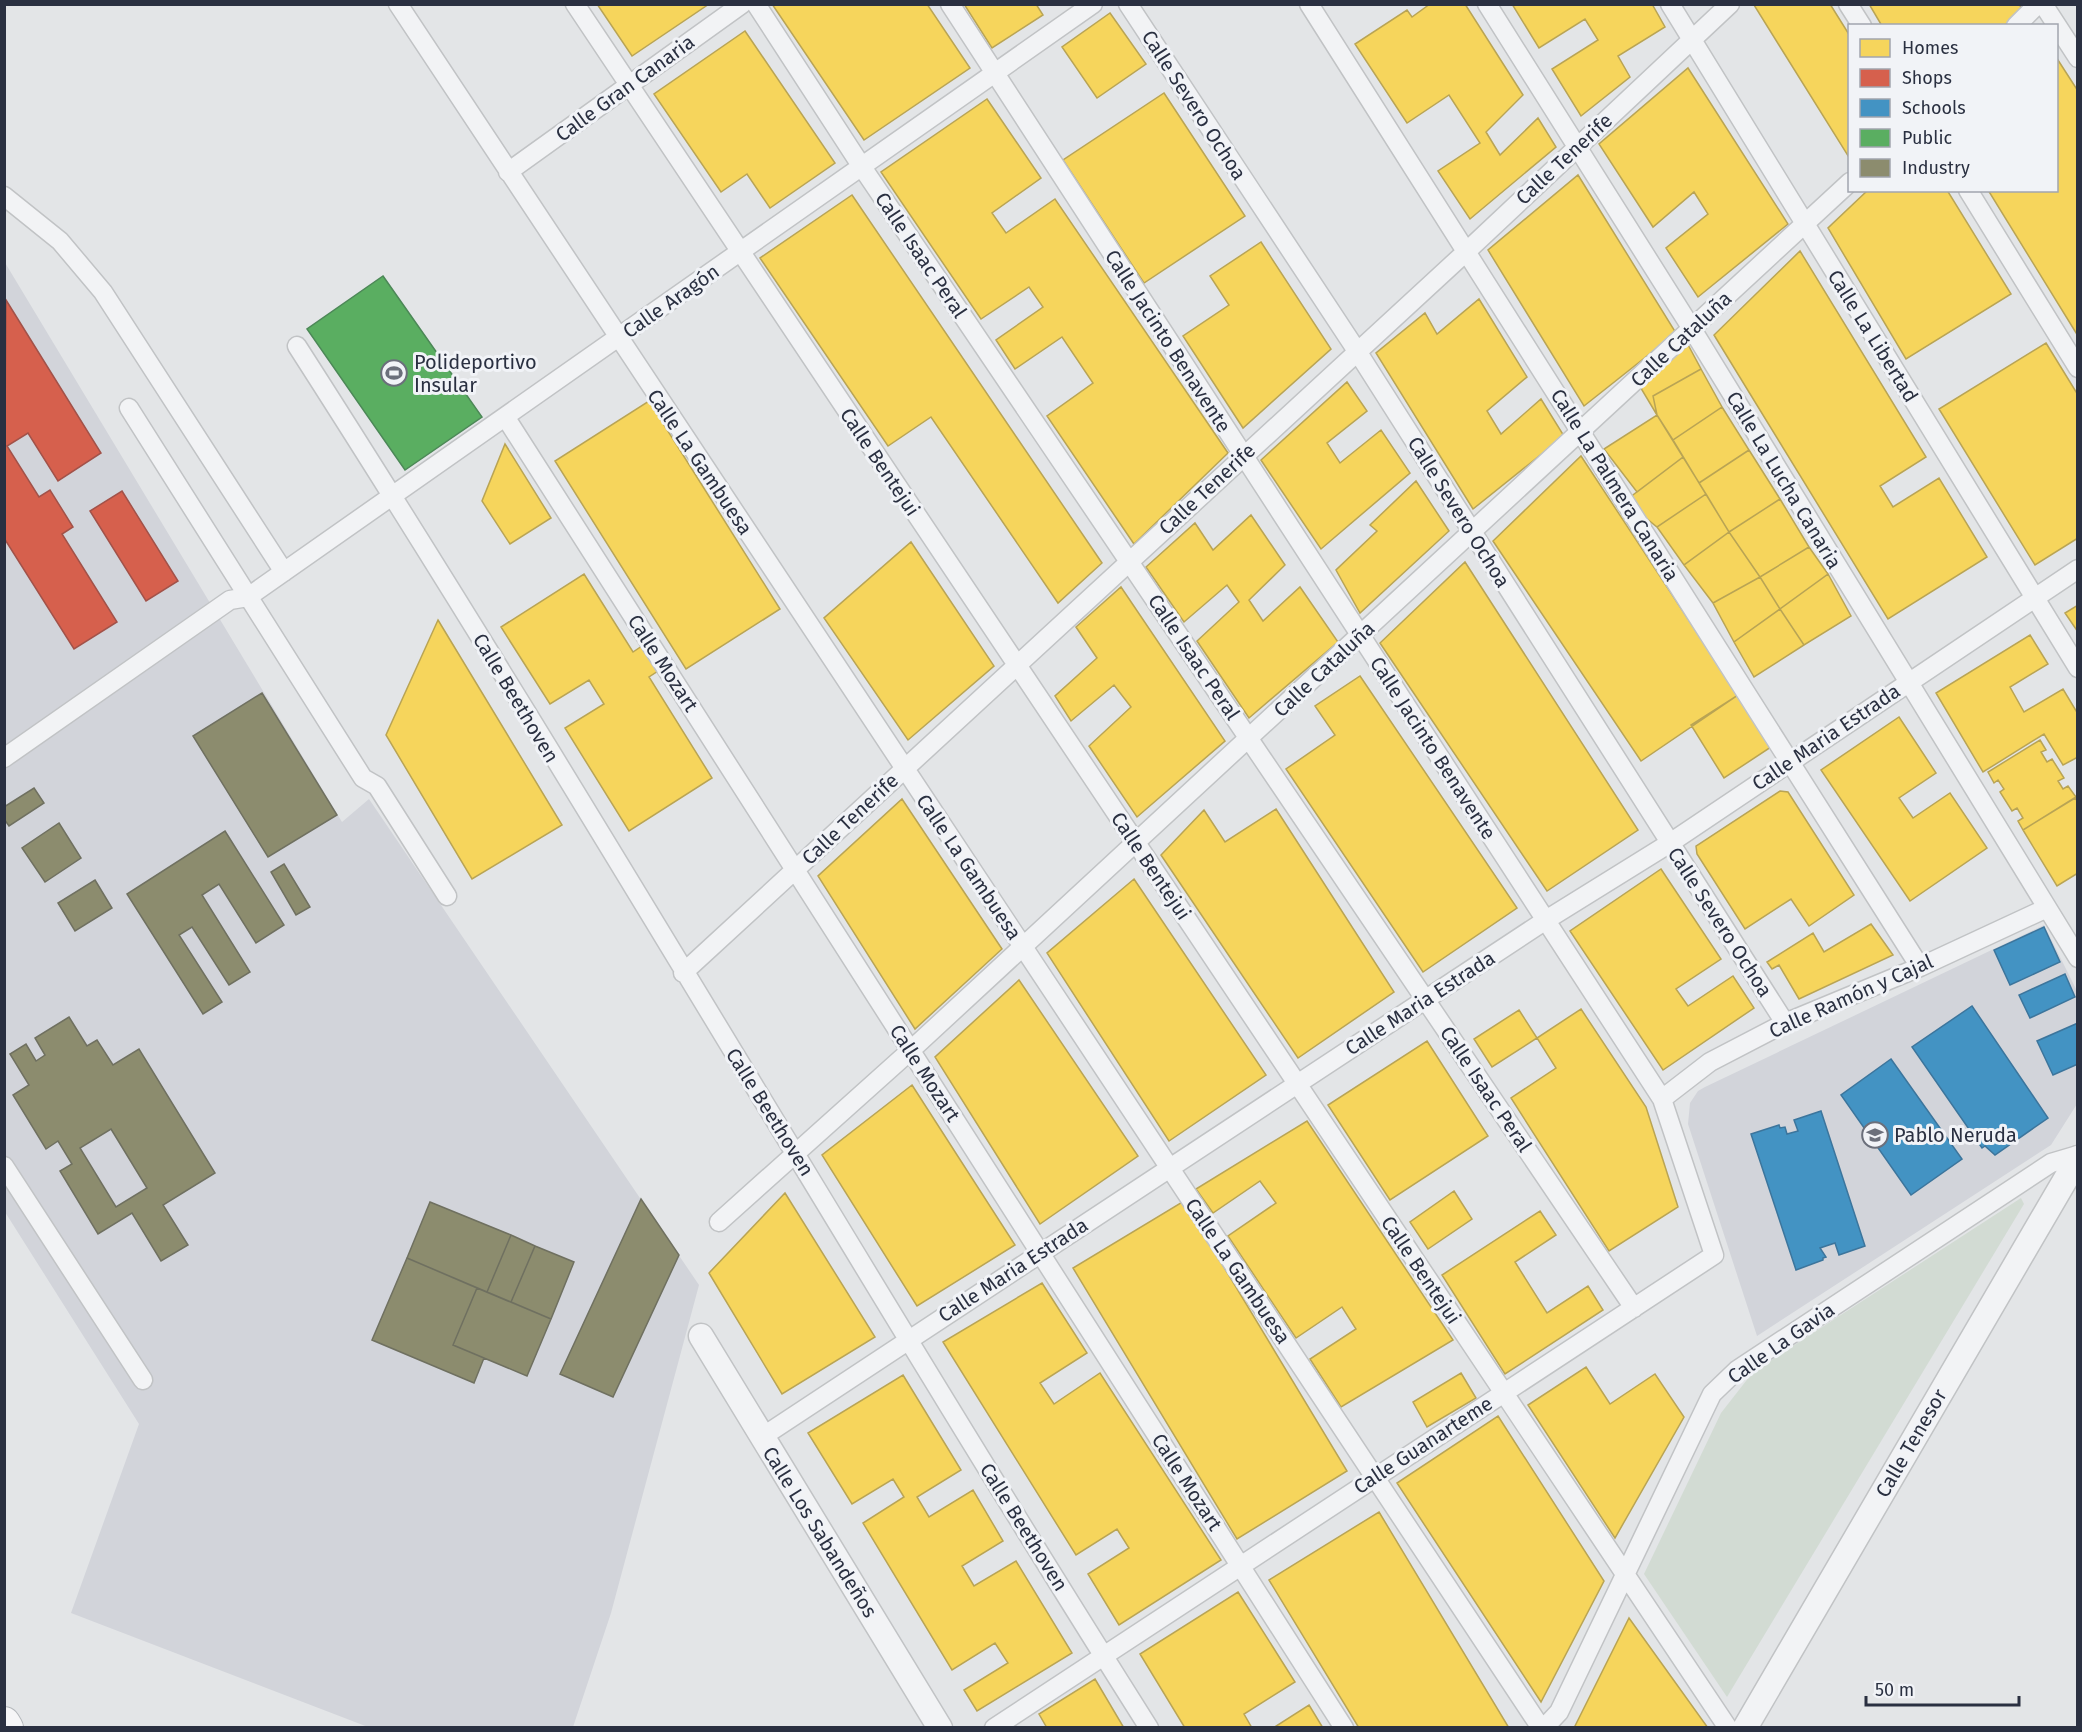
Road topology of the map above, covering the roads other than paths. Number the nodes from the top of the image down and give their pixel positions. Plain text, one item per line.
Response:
1 (398, 4) edge
2 (575, 4) edge
3 (742, 4) edge
4 (756, 4) edge
5 (950, 4) edge
6 (1093, 4) edge
7 (1128, 4) edge
8 (1309, 4) edge
9 (1487, 4) edge
10 (1670, 4) edge
11 (1730, 4) edge
12 (1848, 4) edge
13 (2038, 4) edge
14 (2043, 4) edge
15 (1861, 24) edge
16 (2018, 24) edge
17 (2056, 24) edge
18 (2058, 27) edge
19 (1691, 40) junction
20 (2078, 58) edge
21 (994, 74) junction
22 (629, 85) junction
23 (1575, 147) junction
24 (862, 167) junction
25 (508, 172) junction
26 (1848, 185) edge
27 (1969, 192) edge
28 (4, 196) edge
29 (1804, 224) junction
30 (1467, 251) junction
31 (740, 253) junction
32 (1692, 329) junction
33 (618, 338) junction
34 (297, 346) dead end
35 (1357, 351) junction
36 (2078, 368) edge
37 (129, 408) dead end
38 (506, 418) junction
39 (1581, 432) junction
40 (1243, 456) junction
41 (393, 495) junction
42 (1471, 533) junction
43 (1129, 562) junction
44 (2078, 569) edge
45 (284, 572) junction
46 (248, 597) junction
47 (2034, 598) junction
48 (1360, 635) junction
49 (1017, 666) junction
50 (2078, 668) edge
51 (1907, 681) junction
52 (1249, 738) junction
53 (4, 758) edge
54 (1790, 761) junction
55 (904, 770) junction
56 (1135, 843) junction
57 (1670, 843) junction
58 (795, 870) junction
59 (447, 896) dead end
60 (2047, 908) junction
61 (1546, 920) junction
62 (1022, 948) junction
63 (2078, 958) edge
64 (1920, 967) junction
65 (683, 973) junction
66 (1425, 999) junction
67 (1785, 1023) junction
68 (911, 1050) junction
69 (1297, 1084) junction
70 (1662, 1098) junction
71 (795, 1153) junction
72 (2078, 1157) edge
73 (4, 1166) edge
74 (1169, 1167) junction
75 (719, 1222) dead end
76 (1040, 1252) junction
77 (1634, 1308) junction
78 (701, 1336) dead end
79 (908, 1339) junction
80 (142, 1380) dead end
81 (1504, 1393) junction
82 (762, 1437) junction
83 (1374, 1476) junction
84 (1239, 1565) junction
85 (1625, 1574) junction
86 (1103, 1655) junction
87 (4, 1723) edge
88 (7, 1728) edge
89 (940, 1728) edge
90 (994, 1728) edge
91 (1149, 1728) edge
92 (1344, 1728) edge
93 (1543, 1728) edge
94 (1728, 1728) edge
95 (1745, 1728) edge

1 - 25 street, Calle La Gambuesa
2 - 22 street, Calle Bentejui
3 - 22 street, Calle Gran Canaria
4 - 24 street, Calle Isaac Peral
5 - 21 street, Calle Jacinto Benavente
6 - 21 street, Calle Aragón
7 - 35 street, Calle Severo Ochoa
8 - 30 street, Calle La Palmera Canaria
9 - 23 street, Calle La Lucha Canaria
10 - 19 street, Calle La Libertad
11 - 19 street, Calle Tenerife
12 - 15 street
13 - 16 street
14 - 17 street
18 - 20 street
19 - 23 street, Calle Tenerife
19 - 29 street, Calle La Libertad
21 - 24 street, Calle Aragón
21 - 40 street, Calle Jacinto Benavente
22 - 25 street, Calle Gran Canaria
22 - 31 street, Calle Bentejui
23 - 30 street, Calle Tenerife
23 - 32 street, Calle La Lucha Canaria
24 - 31 street, Calle Aragón
24 - 43 street, Calle Isaac Peral
25 - 33 street, Calle La Gambuesa
26 - 29 street, Calle Cataluña
27 - 36 street
28 - 45 street
29 - 32 street, Calle Cataluña
29 - 47 street, Calle La Libertad
30 - 35 street, Calle Tenerife
30 - 39 street, Calle La Palmera Canaria
31 - 33 street, Calle Aragón
31 - 49 street, Calle Bentejui
32 - 39 street, Calle Cataluña
32 - 51 street, Calle La Lucha Canaria
33 - 38 street, Calle Aragón
33 - 55 street, Calle La Gambuesa
34 - 41 street
35 - 40 street, Calle Tenerife
35 - 42 street, Calle Severo Ochoa
37 - 46 street
38 - 41 street, Calle Aragón
38 - 58 street, Calle Mozart
39 - 42 street, Calle Cataluña
39 - 54 street, Calle La Palmera Canaria
40 - 43 street, Calle Tenerife
40 - 48 street, Calle Jacinto Benavente
41 - 45 street, Calle Aragón
41 - 65 street, Calle Beethoven
42 - 48 street, Calle Cataluña
42 - 57 street, Calle Severo Ochoa
43 - 49 street, Calle Tenerife
43 - 52 street, Calle Isaac Peral
44 - 47 street, Calle Maria Estrada
45 - 46 street, Calle Aragón
46 - 53 street, Calle Aragón
46 - 59 street
47 - 50 street, Calle La Libertad
47 - 51 street, Calle Maria Estrada
48 - 52 street, Calle Cataluña
48 - 61 street, Calle Jacinto Benavente
49 - 55 street, Calle Tenerife
49 - 56 street, Calle Bentejui
51 - 54 street, Calle Maria Estrada
51 - 60 street, Calle La Lucha Canaria
52 - 56 street, Calle Cataluña
52 - 66 street, Calle Isaac Peral
54 - 57 street, Calle Maria Estrada
54 - 64 street, Calle La Palmera Canaria
55 - 58 street, Calle Tenerife
55 - 62 street, Calle La Gambuesa
56 - 62 street, Calle Cataluña
56 - 69 street, Calle Bentejui
57 - 61 street, Calle Maria Estrada
57 - 67 street, Calle Severo Ochoa
58 - 65 street, Calle Tenerife
58 - 68 street, Calle Mozart
60 - 63 street, Calle La Lucha Canaria
60 - 64 street, Calle Ramón y Cajal
61 - 66 street, Calle Maria Estrada
61 - 70 street, Calle Jacinto Benavente
62 - 68 street, Calle Cataluña
62 - 74 street, Calle La Gambuesa
64 - 67 street, Calle Ramón y Cajal
65 - 71 street, Calle Beethoven
66 - 69 street, Calle Maria Estrada
66 - 77 street, Calle Isaac Peral
67 - 70 street, Calle Ramón y Cajal
68 - 71 street, Calle Cataluña
68 - 76 street, Calle Mozart
69 - 74 street, Calle Maria Estrada
69 - 81 street, Calle Bentejui
70 - 77 street, Calle Guanarteme
71 - 75 street, Calle Cataluña
71 - 79 street, Calle Beethoven
72 - 85 street, Calle La Gavia
72 - 95 street, Calle Tenesor
73 - 80 street
74 - 76 street, Calle Maria Estrada
74 - 83 street, Calle La Gambuesa
76 - 79 street, Calle Maria Estrada
76 - 84 street, Calle Mozart
77 - 81 street, Calle Guanarteme
78 - 82 street, Calle Los Sabandeños
79 - 82 street, Calle Maria Estrada
79 - 86 street, Calle Beethoven
81 - 83 street, Calle Guanarteme
81 - 85 street, Calle Bentejui
82 - 89 street, Calle Los Sabandeños
83 - 84 street, Calle Guanarteme
83 - 93 street, Calle La Gambuesa
84 - 86 street, Calle Guanarteme
84 - 92 street, Calle Mozart
85 - 93 street, Calle La Gavia
85 - 94 street, Calle Bentejui
86 - 90 street, Calle Guanarteme
86 - 91 street, Calle Beethoven
87 - 88 highway

